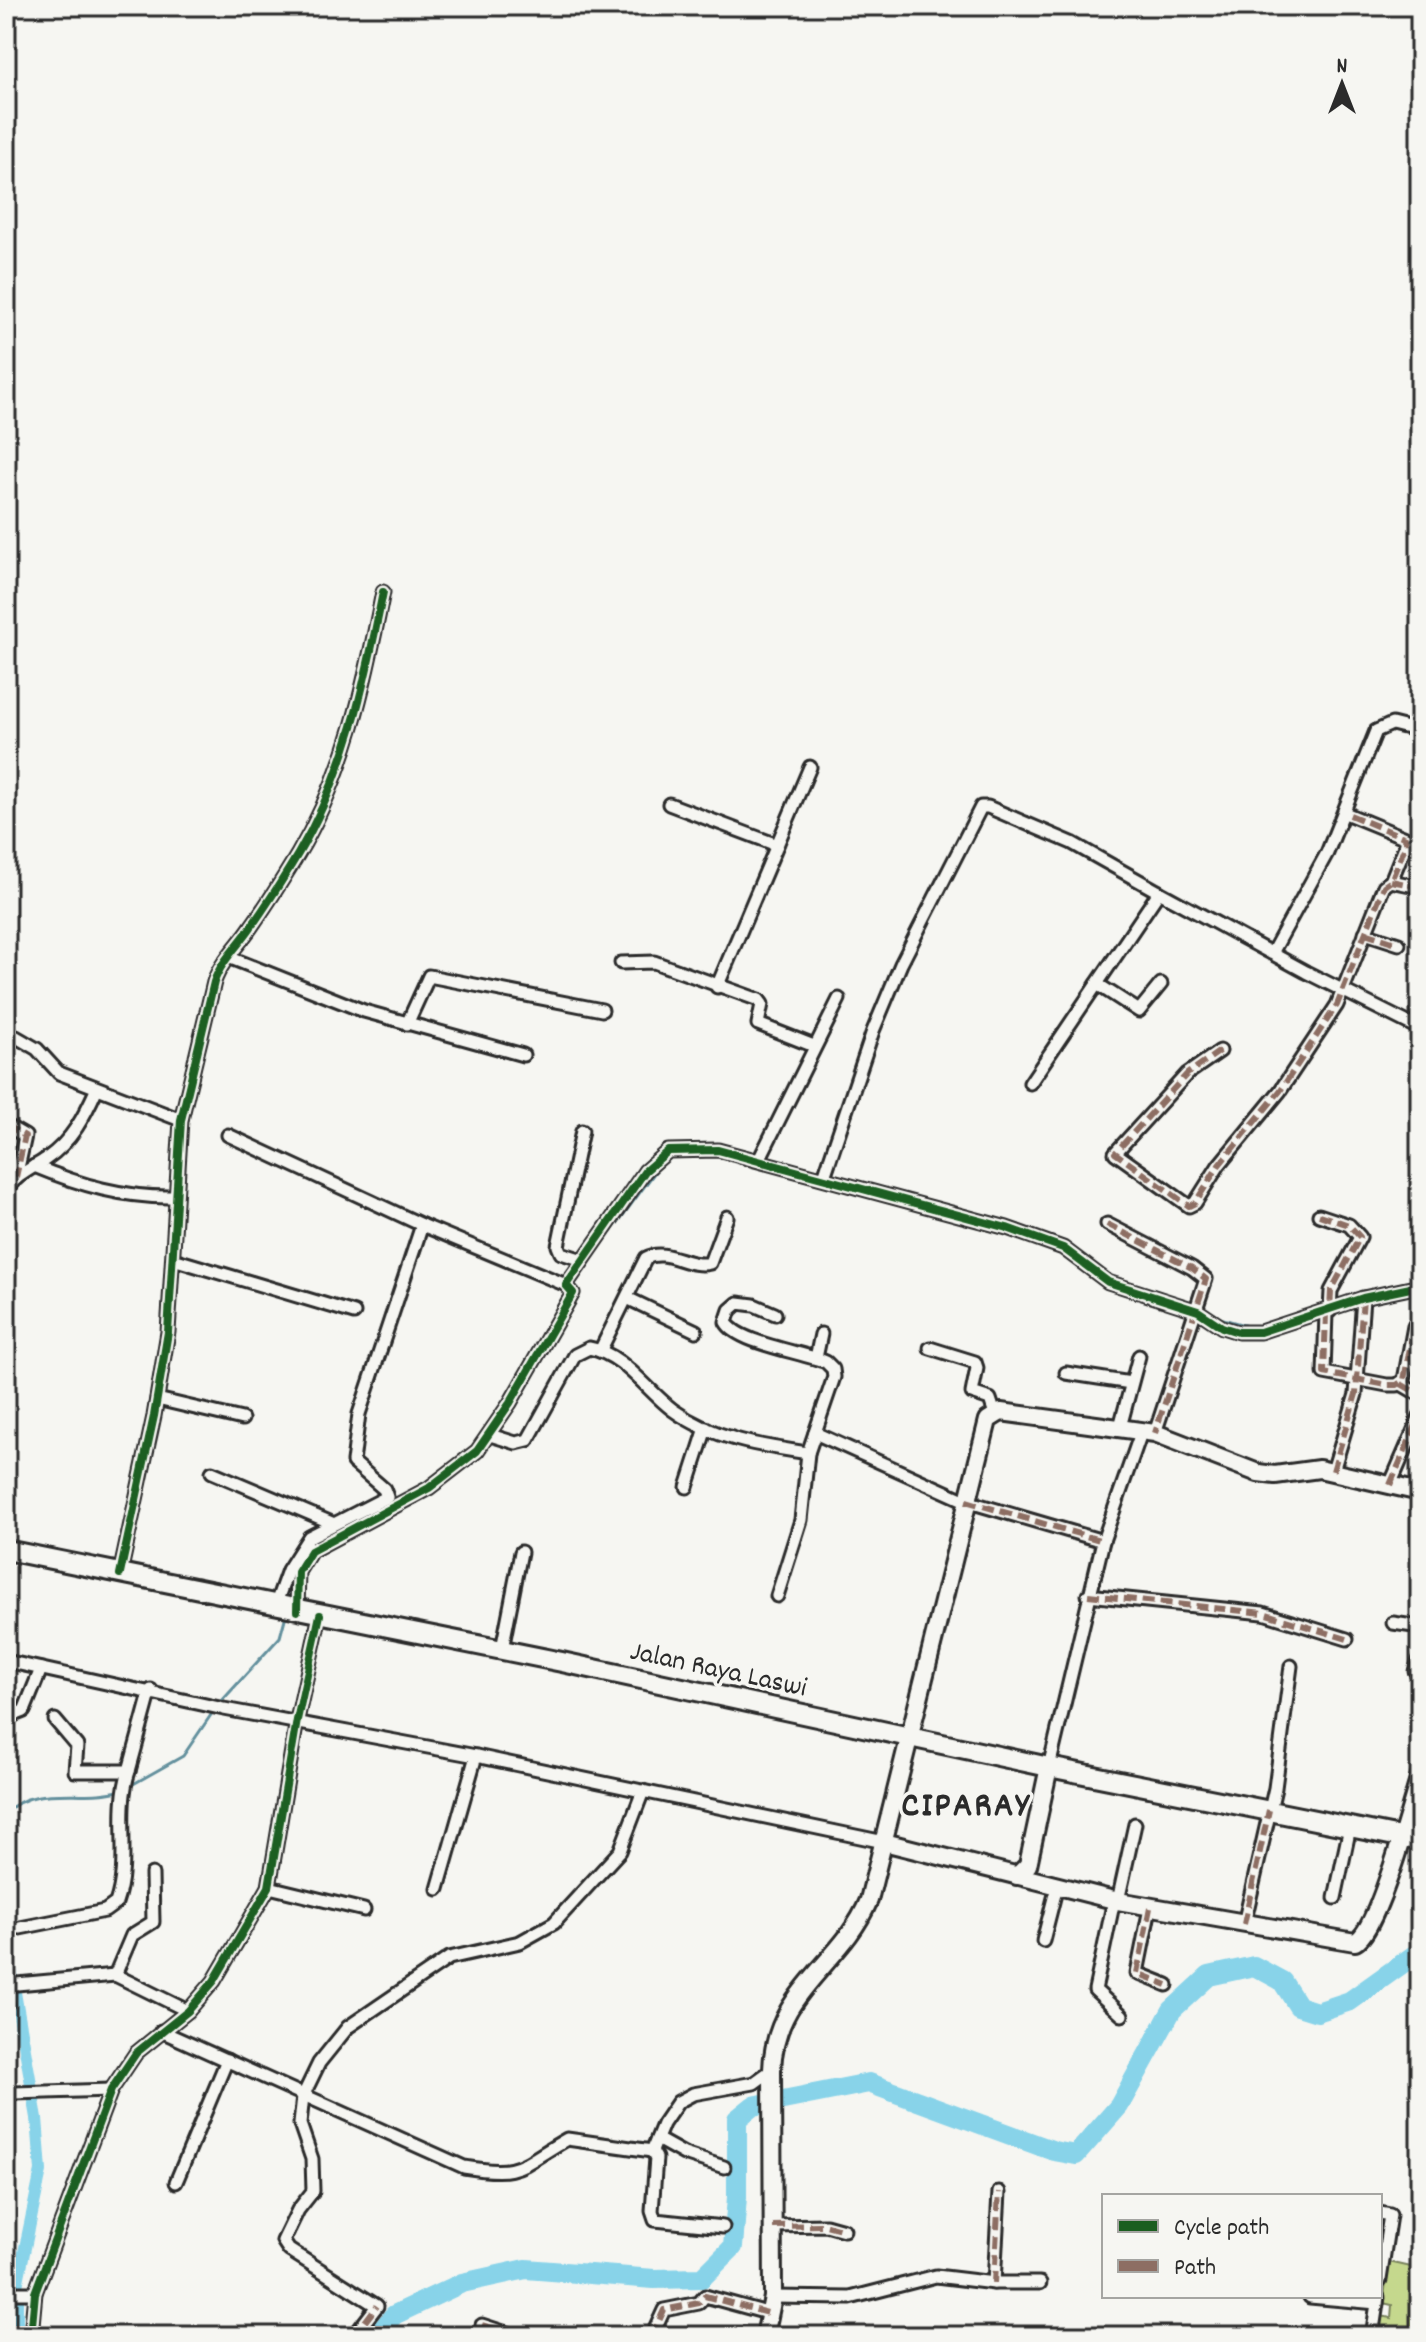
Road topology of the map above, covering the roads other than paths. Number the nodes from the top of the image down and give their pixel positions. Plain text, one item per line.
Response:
1 (383, 592) dead end
2 (1420, 731) edge
3 (810, 767) dead end
4 (669, 804) dead end
5 (1345, 813) junction
6 (777, 845) junction
7 (1391, 881) junction
8 (1420, 887) edge
9 (1159, 892) junction
10 (1365, 933) junction
11 (1399, 944) dead end
12 (1272, 953) junction
13 (228, 957) junction
14 (621, 963) dead end
15 (1097, 984) junction
16 (1161, 984) dead end
17 (717, 987) junction
18 (1343, 990) junction
19 (839, 999) dead end
20 (602, 1010) dead end
21 (407, 1024) junction
22 (1420, 1029) edge
23 (6, 1031) edge
24 (814, 1046) junction
25 (1220, 1051) dead end
26 (523, 1055) dead end
27 (1030, 1083) dead end
28 (97, 1088) junction
29 (181, 1120) junction
30 (6, 1125) edge
31 (582, 1131) dead end
32 (228, 1135) dead end
33 (759, 1160) junction
34 (34, 1166) junction
35 (16, 1177) junction
36 (824, 1177) junction
37 (6, 1190) edge
38 (174, 1197) junction
39 (1319, 1215) dead end
40 (727, 1217) dead end
41 (1107, 1224) dead end
42 (422, 1225) junction
43 (173, 1259) junction
44 (583, 1260) junction
45 (1420, 1286) edge
46 (568, 1288) junction
47 (627, 1298) junction
48 (1363, 1298) junction
49 (1328, 1307) junction
50 (1198, 1311) junction
51 (354, 1313) dead end
52 (775, 1314) dead end
53 (1414, 1326) dead end
54 (696, 1331) dead end
55 (821, 1334) dead end
56 (930, 1348) dead end
57 (600, 1351) junction
58 (1139, 1356) dead end
59 (816, 1358) junction
60 (1066, 1373) dead end
61 (1358, 1378) junction
62 (1131, 1383) junction
63 (1401, 1384) junction
64 (1420, 1395) edge
65 (157, 1399) junction
66 (995, 1414) junction
67 (1420, 1416) edge
68 (242, 1419) dead end
69 (1120, 1427) junction
70 (706, 1428) junction
71 (1149, 1431) junction
72 (815, 1433) junction
73 (490, 1435) junction
74 (808, 1453) junction
75 (1333, 1471) junction
76 (212, 1472) dead end
77 (1390, 1485) junction
78 (687, 1487) dead end
79 (1420, 1492) edge
80 (966, 1501) junction
81 (387, 1505) junction
82 (332, 1523) junction
83 (320, 1536) junction
84 (1103, 1541) junction
85 (6, 1550) edge
86 (521, 1552) dead end
87 (120, 1574) junction
88 (1088, 1595) junction
89 (777, 1596) dead end
90 (286, 1609) junction
91 (320, 1615) junction
92 (1393, 1623) dead end
93 (1420, 1627) edge
94 (1347, 1639) dead end
95 (502, 1649) junction
96 (1420, 1658) edge
97 (6, 1661) edge
98 (1291, 1666) dead end
99 (41, 1669) junction
100 (1415, 1671) dead end
101 (151, 1690) junction
102 (6, 1718) edge
103 (55, 1720) dead end
104 (297, 1720) junction
105 (908, 1738) junction
106 (476, 1756) junction
107 (1049, 1767) junction
108 (1420, 1776) edge
109 (126, 1783) junction
110 (643, 1791) junction
111 (1269, 1810) junction
112 (1135, 1824) dead end
113 (1350, 1827) junction
114 (1411, 1839) edge
115 (884, 1842) junction
116 (152, 1874) dead end
117 (1017, 1876) junction
118 (1057, 1886) junction
119 (269, 1887) junction
120 (438, 1889) dead end
121 (1335, 1898) dead end
122 (1116, 1900) junction
123 (1150, 1908) junction
124 (364, 1910) dead end
125 (1244, 1924) junction
126 (20, 1928) dead end
127 (1043, 1941) dead end
128 (115, 1975) junction
129 (12, 1985) edge
130 (1167, 1985) dead end
131 (188, 2011) junction
132 (1122, 2015) dead end
133 (161, 2031) junction
134 (227, 2060) junction
135 (773, 2074) junction
136 (6, 2087) edge
137 (111, 2090) junction
138 (303, 2096) junction
139 (655, 2145) junction
140 (724, 2167) dead end
141 (176, 2182) dead end
142 (999, 2192) dead end
143 (1382, 2213) edge
144 (773, 2226) junction
145 (723, 2227) dead end
146 (844, 2230) dead end
147 (1382, 2255) edge
148 (994, 2283) junction
149 (1040, 2283) dead end
150 (6, 2293) edge
151 (35, 2293) junction
152 (1344, 2298) edge
153 (1377, 2299) edge
154 (772, 2305) junction
155 (482, 2325) dead end
156 (31, 2336) edge
157 (354, 2336) edge
158 (516, 2336) edge
159 (652, 2336) edge
160 (765, 2336) edge
161 (1372, 2336) edge

1 - 13 street
2 - 5 street
3 - 6 street
4 - 6 street
5 - 7 street
5 - 12 street
6 - 17 street
7 - 8 street
7 - 10 street
9 - 12 street
9 - 15 street
9 - 36 street
10 - 11 street
10 - 18 street
12 - 18 street
13 - 21 street
13 - 29 street
14 - 17 street
15 - 16 street
15 - 27 street
17 - 24 street
18 - 22 street
18 - 25 street
19 - 24 street
20 - 21 street
21 - 26 street
23 - 28 street
24 - 33 street
28 - 29 street
28 - 34 street
29 - 38 street
30 - 35 street
31 - 44 street
32 - 42 street
33 - 36 street
33 - 44 street
34 - 35 street
34 - 38 street
35 - 37 street
36 - 50 street
38 - 43 street
39 - 49 street
40 - 47 street
41 - 50 street
42 - 46 street
42 - 81 street
43 - 51 street
43 - 65 street
44 - 46 street
45 - 48 street
46 - 73 street
47 - 54 street
47 - 57 street
48 - 49 street
48 - 61 street
49 - 50 street
49 - 61 street
50 - 71 street
52 - 59 street
53 - 63 street
55 - 59 street
56 - 66 street
57 - 70 street
57 - 73 street
58 - 62 street
59 - 72 street
60 - 62 street
61 - 63 street
61 - 75 street
62 - 69 street
63 - 64 street
65 - 68 street
65 - 87 street
66 - 69 street
66 - 80 street
67 - 77 street
69 - 71 street
70 - 74 street
70 - 78 street
71 - 75 street
71 - 84 street
72 - 74 street
72 - 80 street
73 - 81 street
74 - 89 street
75 - 77 street
76 - 82 street
77 - 79 street
80 - 84 street
80 - 105 street
81 - 82 street
81 - 83 street
82 - 83 street
83 - 90 street
83 - 90 street
84 - 88 street
85 - 87 main road, Jalan Raya Laswi
86 - 95 street
87 - 90 main road, Jalan Raya Laswi
88 - 94 street
88 - 107 street
90 - 91 main road, Jalan Raya Laswi
91 - 95 main road, Jalan Raya Laswi
91 - 104 street
92 - 93 street
95 - 105 main road, Jalan Raya Laswi
96 - 100 street
97 - 99 street
98 - 111 street
99 - 101 street
99 - 102 street
101 - 104 street
101 - 109 street
103 - 109 street
104 - 106 street
104 - 119 street
105 - 107 main road, Jalan Raya Laswi
105 - 115 street
106 - 110 street
106 - 120 street
107 - 111 main road, Jalan Raya Laswi
107 - 117 street
108 - 114 street
109 - 126 street
110 - 115 street
110 - 138 street
111 - 113 main road, Jalan Raya Laswi
111 - 125 street
112 - 122 street
113 - 114 main road, Jalan Raya Laswi
113 - 121 street
114 - 125 street
115 - 117 street
115 - 135 street
116 - 128 street
117 - 118 street
118 - 122 street
118 - 127 street
119 - 124 street
119 - 131 street
122 - 123 street
122 - 132 street
123 - 125 street
123 - 130 street
128 - 129 street
128 - 131 street
131 - 133 street
133 - 134 street
133 - 137 street
134 - 138 street
134 - 141 street
135 - 139 street
135 - 144 street
136 - 137 street
137 - 151 street
138 - 139 street
138 - 157 street
139 - 140 street
139 - 145 street
142 - 148 street
143 - 147 street
144 - 146 street
144 - 154 street
148 - 149 street
148 - 154 street
150 - 151 street
151 - 156 street
152 - 153 street
153 - 161 street
154 - 159 street
154 - 160 street
155 - 158 street

